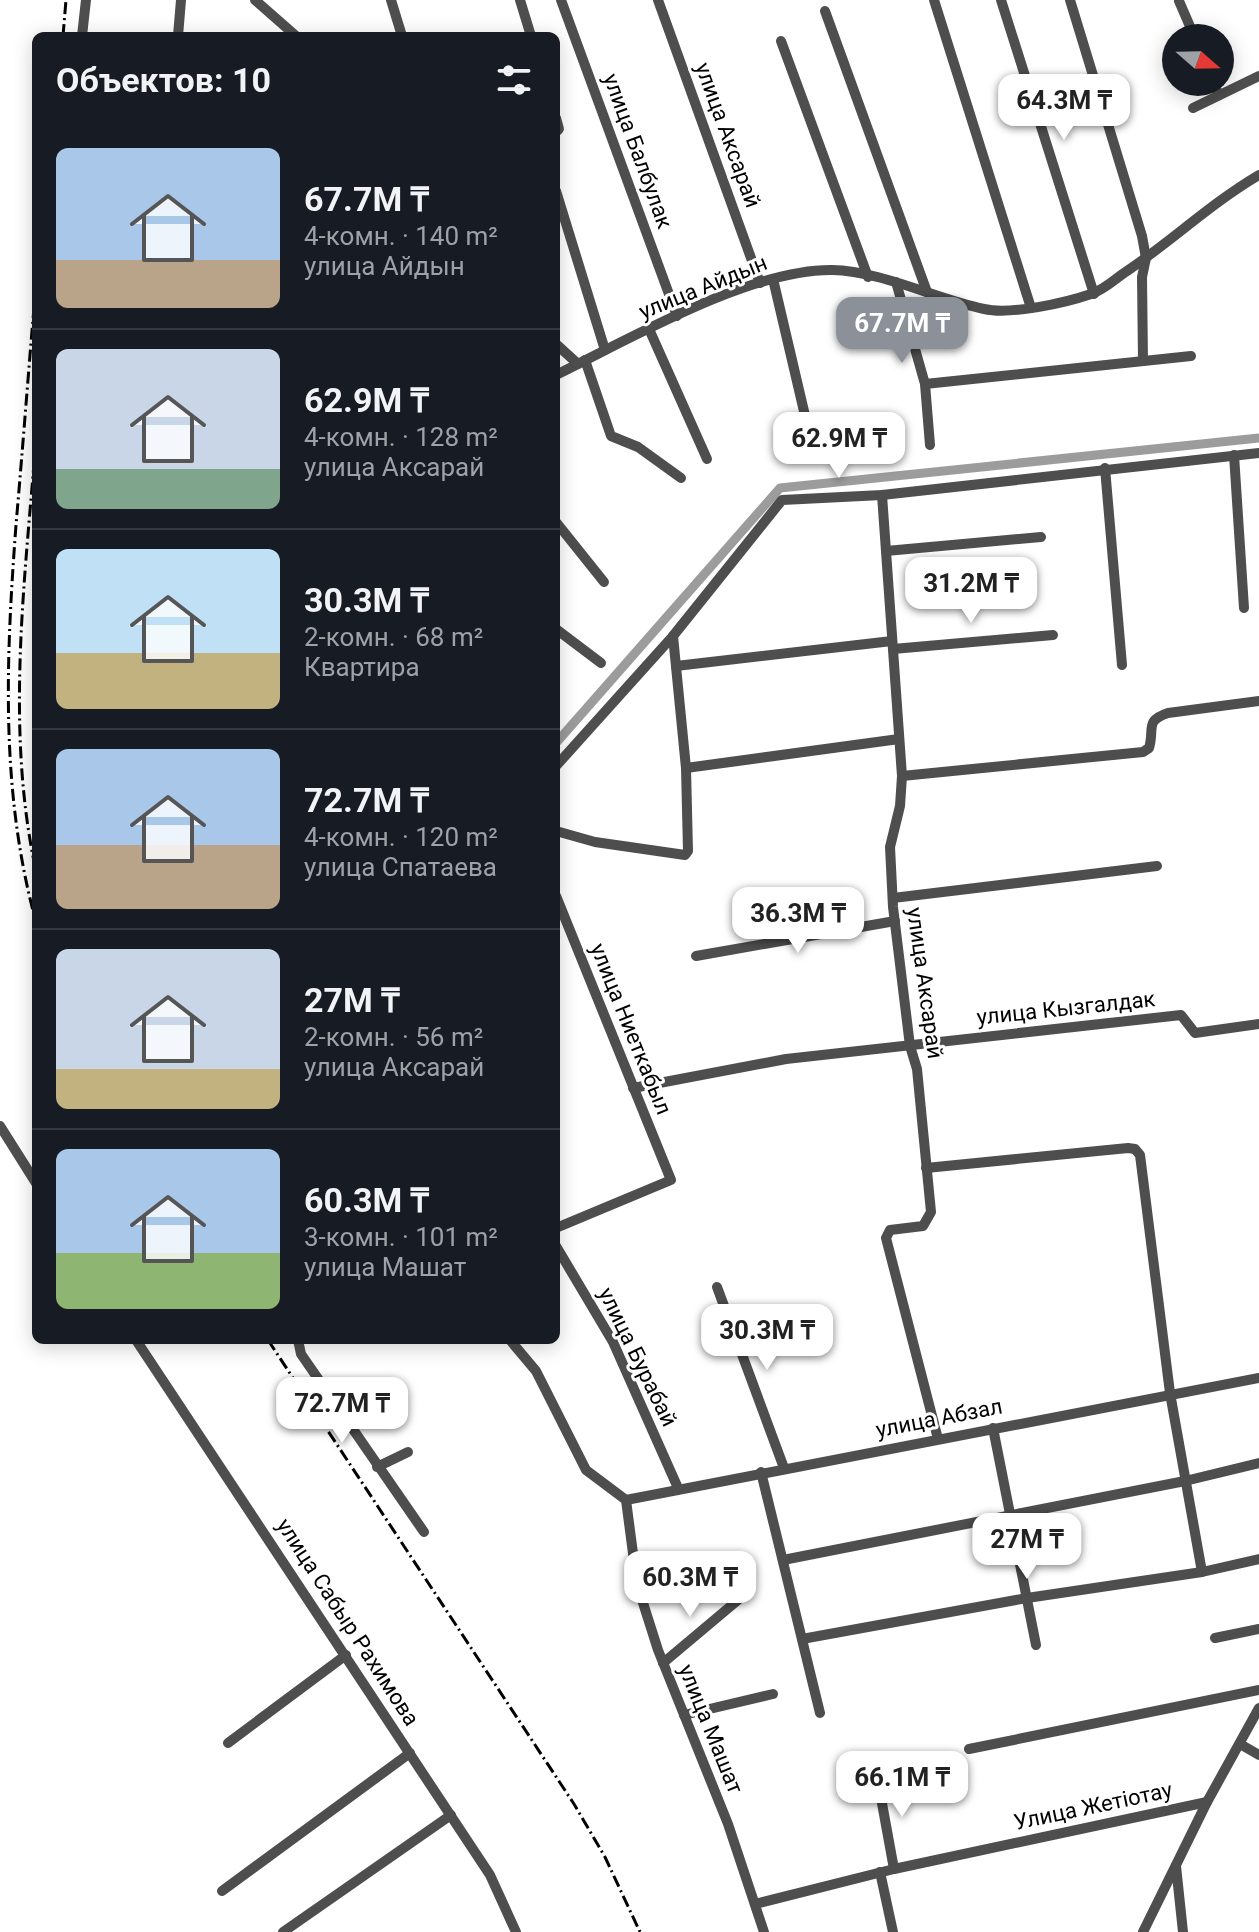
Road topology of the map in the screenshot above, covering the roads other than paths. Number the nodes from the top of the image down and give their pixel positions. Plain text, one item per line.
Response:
1 (86, 0) edge
2 (181, 0) edge
3 (255, 0) edge
4 (391, 0) edge
5 (520, 0) edge
6 (561, 0) edge
7 (658, 0) edge
8 (934, 0) edge
9 (1001, 0) edge
10 (1070, 0) edge
11 (1179, 1) edge
12 (825, 11) dead end
13 (1189, 24) edge
14 (82, 32) edge
15 (178, 32) edge
16 (291, 32) edge
17 (401, 32) edge
18 (530, 32) edge
19 (781, 41) dead end
20 (1259, 76) edge
21 (1234, 88) edge
22 (1217, 96) edge
23 (1193, 108) dead end
24 (1259, 175) edge
25 (560, 204) edge
26 (1146, 258) junction
27 (868, 277) junction
28 (773, 279) junction
29 (896, 282) junction
30 (760, 283) junction
31 (927, 292) junction
32 (1094, 294) junction
33 (1031, 308) junction
34 (677, 316) junction
35 (649, 329) junction
36 (560, 347) edge
37 (605, 350) junction
38 (1191, 356) dead end
39 (1143, 361) junction
40 (582, 362) junction
41 (560, 373) edge
42 (925, 384) junction
43 (930, 445) dead end
44 (1259, 453) edge
45 (814, 454) dead end
46 (1234, 455) junction
47 (707, 459) dead end
48 (1105, 468) junction
49 (681, 478) dead end
50 (882, 495) junction
51 (560, 527) edge
52 (1041, 537) dead end
53 (886, 551) junction
54 (604, 582) dead end
55 (1244, 608) dead end
56 (560, 632) edge
57 (1053, 635) dead end
58 (673, 636) junction
59 (892, 645) junction
60 (601, 663) dead end
61 (1122, 665) dead end
62 (676, 666) junction
63 (1259, 701) edge
64 (899, 739) junction
65 (560, 762) edge
66 (686, 768) junction
67 (902, 776) junction
68 (560, 832) edge
69 (1157, 866) dead end
70 (893, 898) junction
71 (560, 906) edge
72 (895, 921) junction
73 (696, 956) dead end
74 (1259, 1024) edge
75 (910, 1046) junction
76 (633, 1088) junction
77 (0, 1126) edge
78 (926, 1168) junction
79 (32, 1177) edge
80 (560, 1226) edge
81 (560, 1253) edge
82 (717, 1287) dead end
83 (139, 1344) edge
84 (299, 1344) edge
85 (513, 1344) edge
86 (1259, 1378) edge
87 (1170, 1393) junction
88 (993, 1428) junction
89 (938, 1439) junction
90 (408, 1452) dead end
91 (1259, 1463) edge
92 (377, 1467) junction
93 (784, 1468) junction
94 (761, 1472) junction
95 (1185, 1481) junction
96 (678, 1488) junction
97 (626, 1500) junction
98 (1013, 1515) junction
99 (424, 1532) dead end
100 (1259, 1559) edge
101 (783, 1560) junction
102 (1202, 1572) junction
103 (1027, 1598) junction
104 (738, 1600) dead end
105 (1259, 1629) edge
106 (1215, 1638) dead end
107 (802, 1639) junction
108 (1036, 1645) dead end
109 (346, 1655) junction
110 (663, 1663) junction
111 (1259, 1690) edge
112 (773, 1694) dead end
113 (1259, 1708) edge
114 (820, 1713) dead end
115 (684, 1715) junction
116 (228, 1743) dead end
117 (1240, 1744) junction
118 (969, 1749) dead end
119 (410, 1753) junction
120 (1259, 1755) edge
121 (877, 1776) dead end
122 (1207, 1802) junction
123 (451, 1815) junction
124 (1176, 1863) junction
125 (894, 1869) junction
126 (880, 1872) junction
127 (222, 1891) dead end
128 (755, 1904) junction
129 (283, 1932) edge
130 (516, 1932) edge
131 (764, 1932) edge
132 (893, 1932) edge
133 (1143, 1932) edge
134 (1183, 1932) edge

1 - 14 street
2 - 15 street
3 - 16 street
4 - 17 street
5 - 18 street
6 - 34 street, улица Балбулак
7 - 30 street, улица Аксарай
8 - 33 street
9 - 32 street
10 - 26 street
11 - 13 street
12 - 31 street
19 - 27 street
20 - 21 street
22 - 23 street
24 - 26 street, улица Айдын
25 - 37 street
26 - 32 street, улица Айдын
26 - 39 street
27 - 28 street, улица Айдын
27 - 29 street, улица Айдын
28 - 30 street, улица Айдын
28 - 45 street
29 - 31 street, улица Айдын
29 - 42 street
30 - 34 street, улица Айдын
31 - 33 street, улица Айдын
32 - 33 street, улица Айдын
34 - 35 street, улица Айдын
35 - 37 street, улица Айдын
35 - 47 street
36 - 40 street
37 - 40 street, улица Айдын
38 - 39 street
39 - 42 street
40 - 41 street, улица Айдын
40 - 49 street
42 - 43 street
44 - 46 street
46 - 48 street
46 - 55 street
48 - 50 street
48 - 61 street
50 - 53 street, улица Аксарай
50 - 58 street
51 - 54 street
52 - 53 street
53 - 59 street, улица Аксарай
56 - 60 street
57 - 59 street
58 - 62 street
58 - 65 street
59 - 62 street
59 - 64 street, улица Аксарай
62 - 66 street
63 - 67 street
64 - 66 street
64 - 67 street, улица Аксарай
66 - 68 street
67 - 70 street, улица Аксарай
69 - 70 street
70 - 72 street, улица Аксарай
71 - 76 street, улица Ниеткабыл
72 - 73 street
72 - 75 street, улица Аксарай
74 - 75 street, улица Кызгалдак
75 - 76 street, улица Кызгалдак
75 - 78 street, улица Аксарай
76 - 80 street, улица Ниеткабыл
77 - 79 street
78 - 87 street
78 - 89 street, улица Аксарай
81 - 96 street, улица Бурабай
82 - 93 street
83 - 109 street, улица Сабыр Рахимова
84 - 92 street
85 - 97 street
86 - 87 street, улица Абзал
87 - 88 street, улица Абзал
87 - 95 street
88 - 89 street, улица Абзал
88 - 98 street
89 - 93 street, улица Абзал
90 - 92 street
91 - 95 street
92 - 99 street
93 - 94 street, улица Абзал
94 - 96 street, улица Абзал
94 - 101 street
95 - 98 street
95 - 102 street
96 - 97 street, улица Абзал
97 - 110 street, улица Машат
98 - 101 street
98 - 103 street
100 - 102 street
101 - 107 street
102 - 103 street
103 - 107 street
103 - 108 street
104 - 110 street
105 - 106 street
107 - 114 street
109 - 116 street
109 - 119 street, улица Сабыр Рахимова
110 - 115 street, улица Машат
111 - 118 street
112 - 115 street
113 - 117 street
115 - 128 street, улица Машат
117 - 120 street
117 - 122 street
119 - 123 street, улица Сабыр Рахимова
119 - 127 street
121 - 125 street
122 - 124 street
122 - 125 street, Улица Жетіотау
123 - 129 street
123 - 130 street, улица Сабыр Рахимова
124 - 133 street
124 - 134 street
125 - 126 street, Улица Жетіотау
126 - 128 street, Улица Жетіотау
126 - 132 street
128 - 131 street, улица Машат

